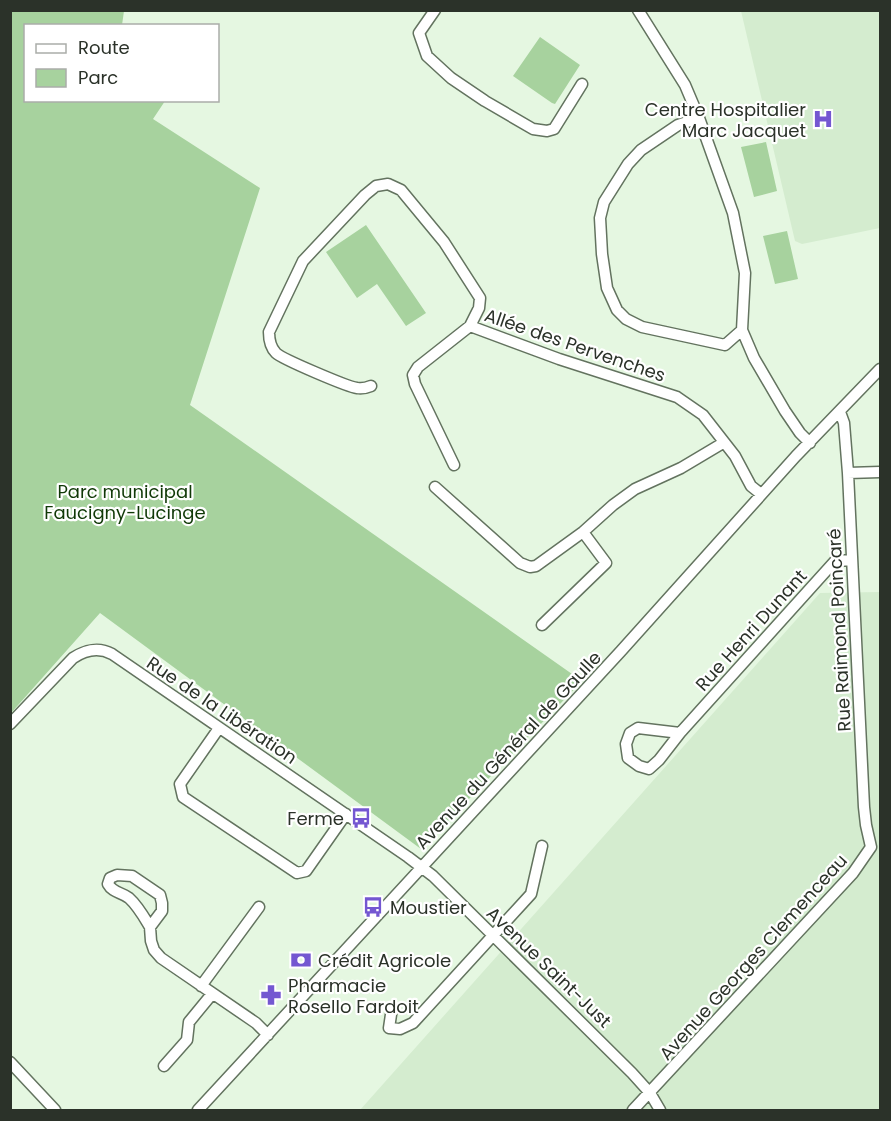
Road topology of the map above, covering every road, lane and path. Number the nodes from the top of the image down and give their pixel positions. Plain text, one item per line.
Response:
1 (435, 10) edge
2 (638, 10) edge
3 (582, 84) dead end
4 (699, 118) junction
5 (470, 326) junction
6 (742, 330) junction
7 (880, 369) edge
8 (371, 386) dead end
9 (840, 412) junction
10 (723, 443) junction
11 (810, 443) junction
12 (454, 465) dead end
13 (880, 472) edge
14 (848, 473) junction
15 (435, 487) dead end
16 (762, 494) junction
17 (583, 532) junction
18 (852, 560) junction
19 (543, 625) dead end
20 (10, 724) edge
21 (219, 728) junction
22 (680, 733) junction
23 (346, 814) junction
24 (542, 846) dead end
25 (876, 847) edge
26 (422, 868) junction
27 (259, 907) dead end
28 (150, 927) junction
29 (493, 936) junction
30 (201, 986) junction
31 (212, 994) junction
32 (392, 1008) dead end
33 (268, 1035) junction
34 (10, 1062) edge
35 (164, 1066) dead end
36 (650, 1093) junction
37 (55, 1110) edge
38 (198, 1110) edge
39 (633, 1110) edge
40 (660, 1110) edge

1 - 3 street
2 - 4 street
4 - 6 street
4 - 6 street
5 - 8 street
5 - 10 street, Allée des Pervenches
5 - 12 street, Allée des Pervenches
6 - 11 street
7 - 9 street, Avenue du Général de Gaulle
9 - 11 street, Avenue du Général de Gaulle
9 - 14 street, Rue Raimond Poincaré
10 - 16 street, Allée des Pervenches
10 - 17 street
11 - 16 street, Avenue du Général de Gaulle
13 - 14 street
14 - 18 street, Rue Raimond Poincaré
15 - 17 street
16 - 26 street, Avenue du Général de Gaulle
17 - 19 street
18 - 22 street, Rue Henri Dunant
18 - 25 street, Rue Raimond Poincaré
20 - 21 street, Rue de la Libération
21 - 23 street, Rue de la Libération
21 - 23 street
22 - 22 street, Rue Henri Dunant
23 - 26 street, Rue de la Libération
24 - 29 street
25 - 36 street, Avenue Georges Clemenceau
26 - 29 street, Avenue Saint-Just
26 - 33 street, Avenue du Général de Gaulle
27 - 30 street
28 - 28 street
28 - 30 street
29 - 32 street
29 - 36 street, Avenue Saint-Just
30 - 31 street
31 - 33 street
31 - 35 street
33 - 38 street, Avenue du Général de Gaulle
34 - 37 street
36 - 39 street, Avenue Georges Clemenceau
36 - 40 street, Avenue Saint-Just

